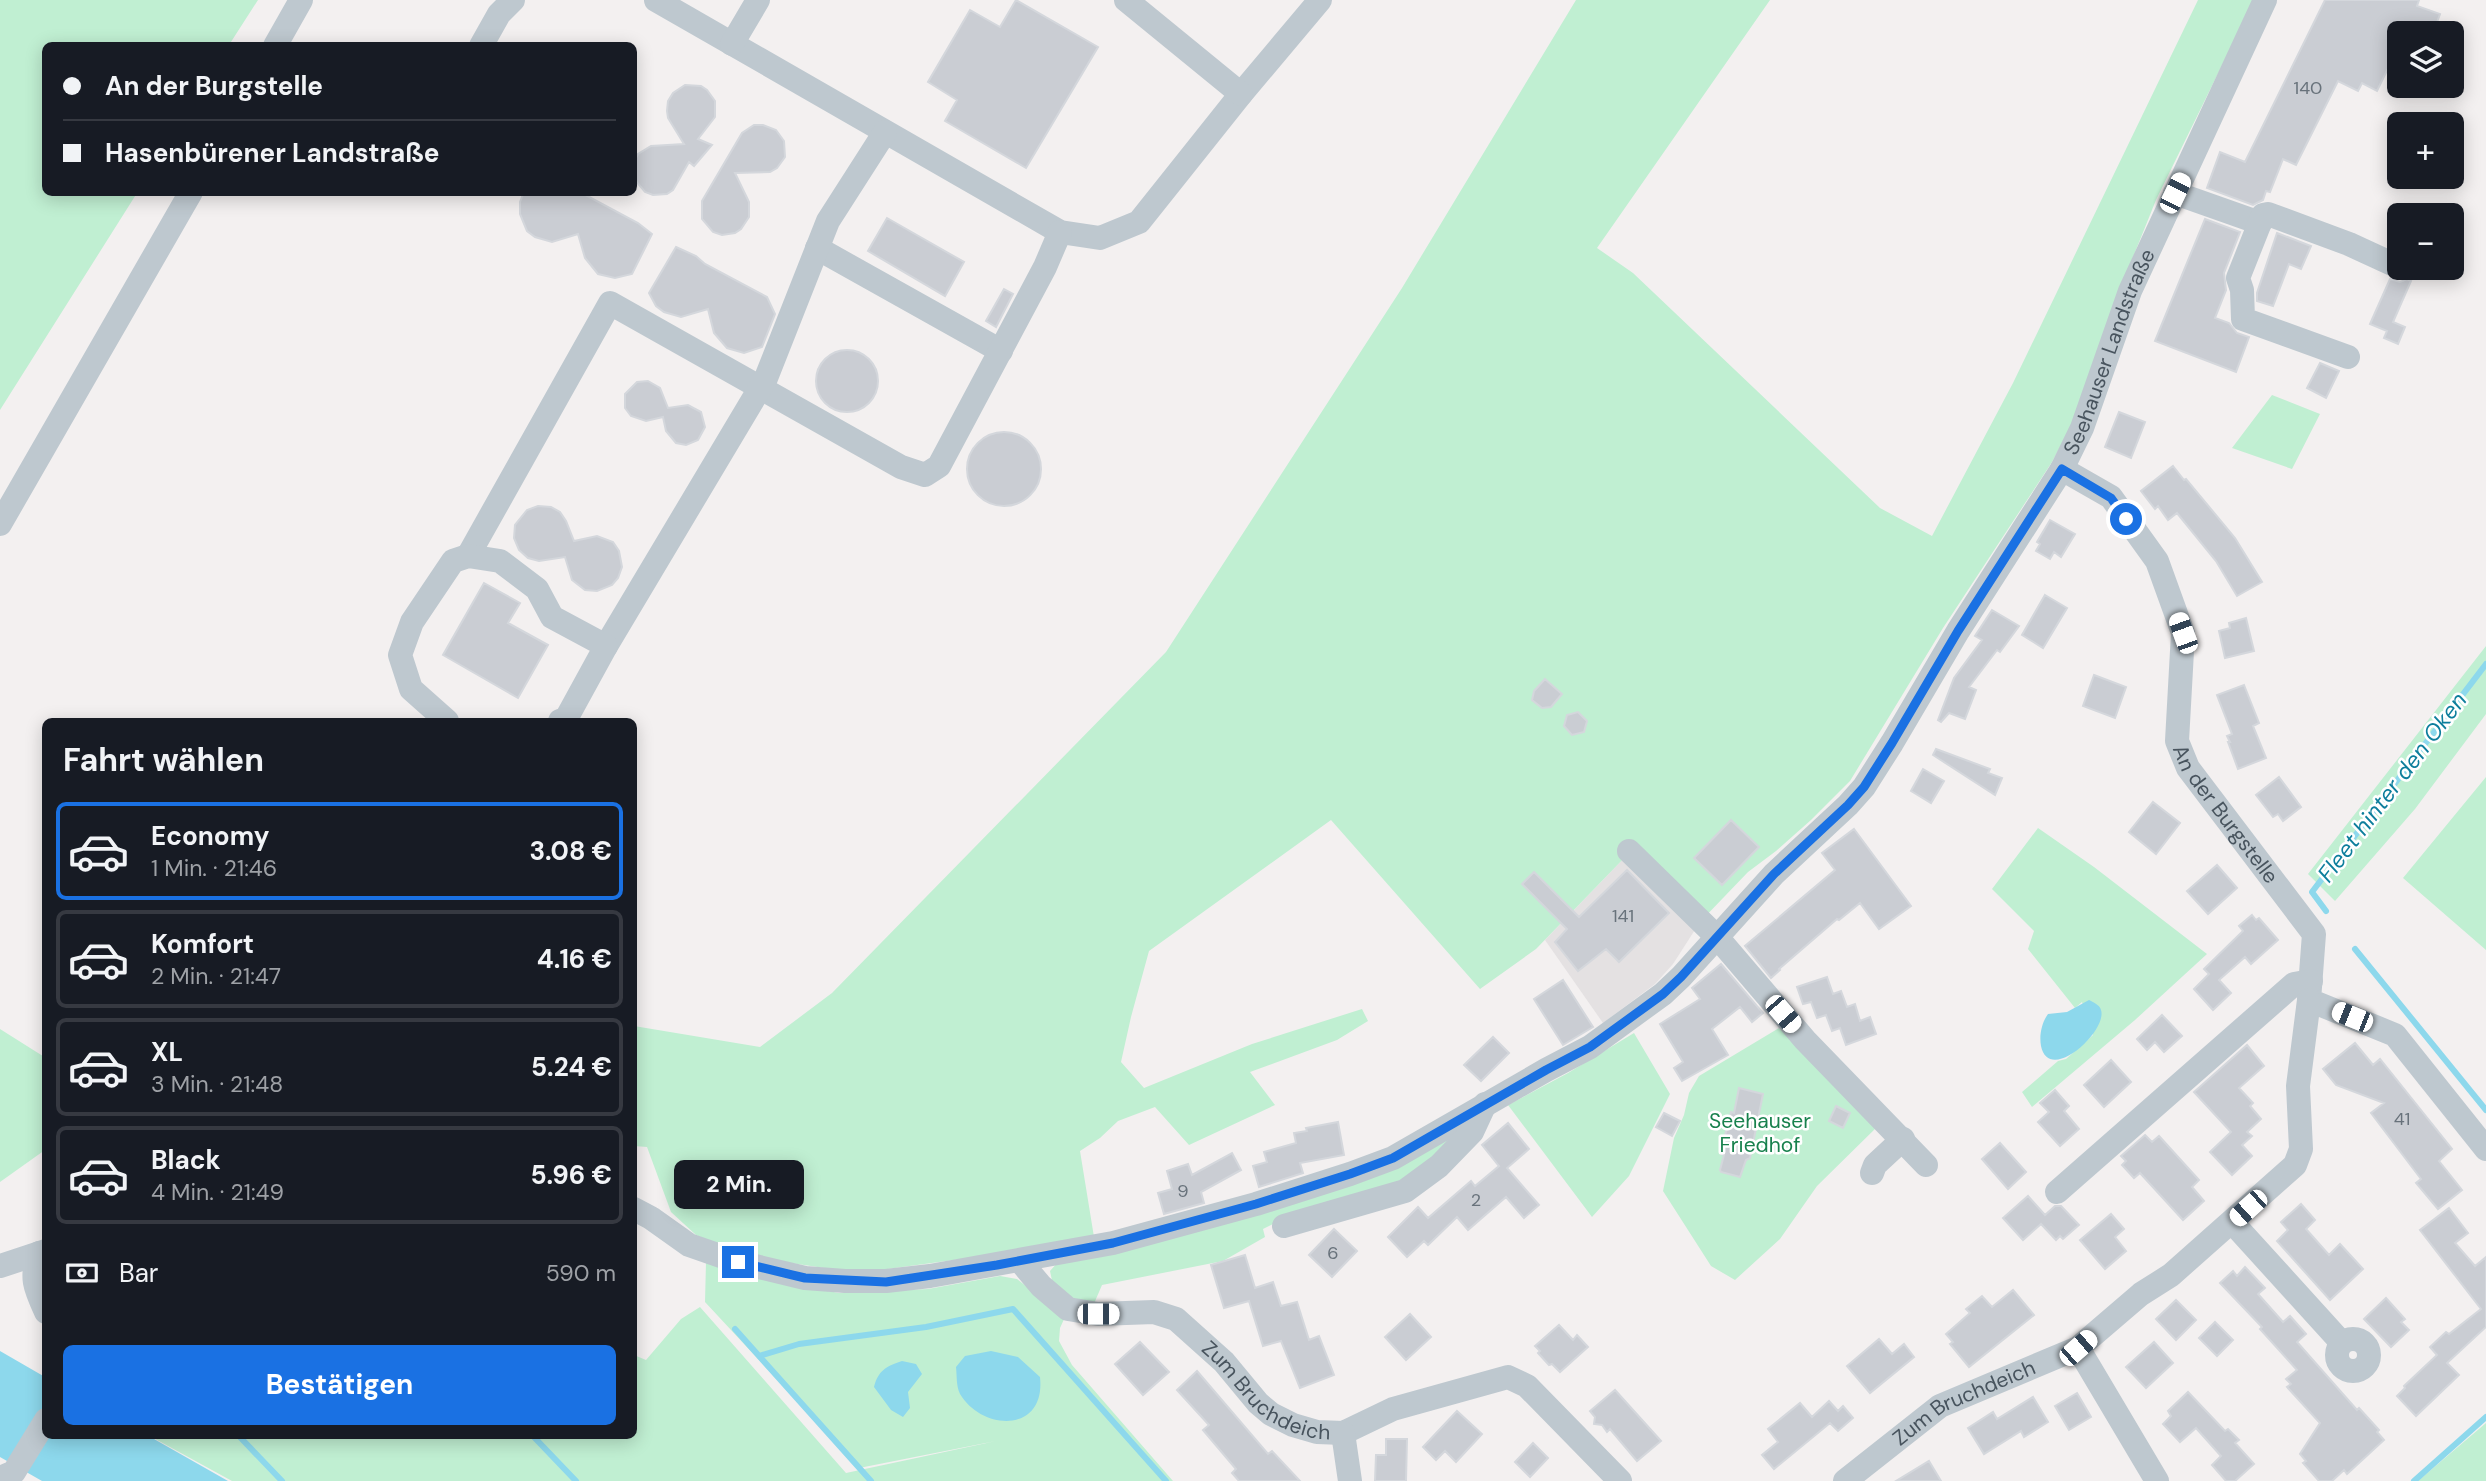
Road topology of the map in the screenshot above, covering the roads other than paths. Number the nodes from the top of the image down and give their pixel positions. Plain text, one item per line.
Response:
1 (301, 0) edge
2 (513, 0) edge
3 (656, 0) edge
4 (758, 0) edge
5 (1126, 0) edge
6 (1320, 0) edge
7 (2265, 0) edge
8 (277, 42) edge
9 (483, 42) edge
10 (732, 44) junction
11 (1241, 94) junction
12 (885, 132) junction
13 (2175, 193) junction
14 (189, 196) edge
15 (2260, 223) junction
16 (1060, 232) junction
17 (817, 248) junction
18 (2387, 261) edge
19 (1001, 351) junction
20 (2348, 357) dead end
21 (761, 386) junction
22 (2062, 469) junction
23 (0, 524) edge
24 (468, 556) junction
25 (606, 646) junction
26 (444, 718) edge
27 (567, 718) edge
28 (1629, 850) dead end
29 (1717, 937) junction
30 (2310, 990) junction
31 (1485, 1104) junction
32 (1903, 1139) junction
33 (2486, 1149) edge
34 (1926, 1165) dead end
35 (1872, 1173) dead end
36 (2057, 1192) dead end
37 (637, 1211) edge
38 (2232, 1222) junction
39 (1284, 1226) dead end
40 (42, 1252) edge
41 (1020, 1261) junction
42 (0, 1266) edge
43 (42, 1303) edge
44 (2341, 1342) dead end
45 (2078, 1348) junction
46 (42, 1426) edge
47 (1343, 1433) junction
48 (1871, 1473) edge
49 (7, 1475) edge
50 (1350, 1481) edge
51 (1620, 1481) edge
52 (1845, 1481) edge
53 (2157, 1481) edge

1 - 8 street
2 - 9 street
3 - 10 street
4 - 10 street
5 - 11 street
6 - 11 street
7 - 13 street, Seehauser Landstraße
10 - 12 street
11 - 16 street
12 - 16 street
12 - 17 street
13 - 15 street
13 - 22 street, Seehauser Landstraße
14 - 23 street
15 - 18 street
15 - 20 street
16 - 19 street
17 - 19 street
17 - 21 street
19 - 21 street
21 - 24 street
21 - 25 street
22 - 29 street, Seehauser Landstraße
22 - 30 street, An der Burgstelle
24 - 25 street
24 - 26 street
25 - 27 street
28 - 29 street
29 - 31 street, Seehauser Landstraße
29 - 32 street
30 - 33 street
30 - 36 street
30 - 38 street, Zum Bruchdeich
31 - 39 street
31 - 41 street, Seehauser Landstraße
32 - 34 street
32 - 35 street
37 - 41 street, Seehauser Landstraße
38 - 44 street
38 - 45 street, Zum Bruchdeich
40 - 42 street
40 - 43 street
41 - 47 street, Zum Bruchdeich
45 - 48 street, Zum Bruchdeich
45 - 53 street
46 - 49 street
47 - 50 street
47 - 51 street, Zum Bruchdeich
48 - 52 street, Zum Bruchdeich

